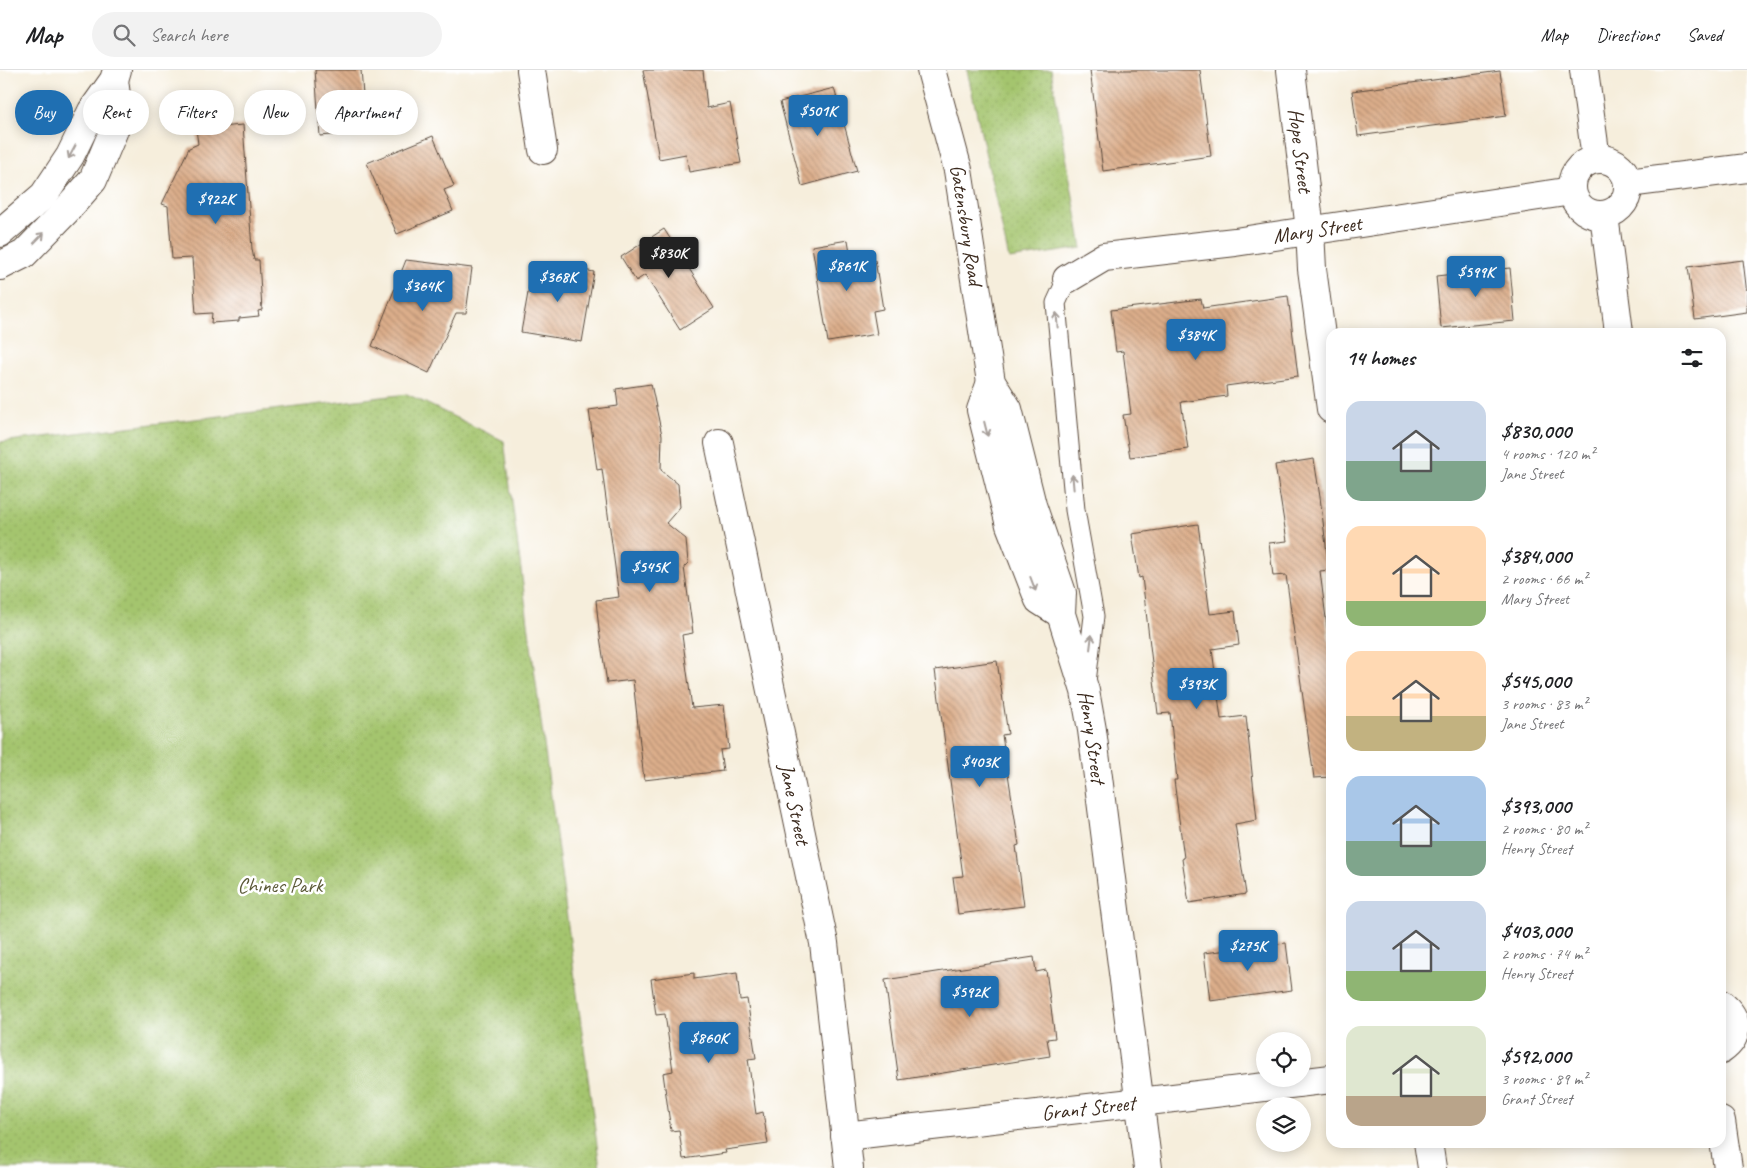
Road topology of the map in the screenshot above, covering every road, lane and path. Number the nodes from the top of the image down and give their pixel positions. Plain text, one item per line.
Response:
1 (531, 70) edge
2 (931, 70) edge
3 (1291, 70) edge
4 (1584, 70) edge
5 (115, 75) edge
6 (543, 150) dead end
7 (1596, 159) junction
8 (1747, 168) edge
9 (1628, 183) junction
10 (1572, 191) junction
11 (1604, 215) junction
12 (1310, 230) junction
13 (0, 234) edge
14 (0, 266) edge
15 (1067, 279) joint
16 (1618, 328) edge
17 (1326, 372) edge
18 (719, 443) dead end
19 (1085, 691) junction
20 (1734, 1017) edge
21 (1726, 1045) edge
22 (1326, 1080) edge
23 (1140, 1102) junction
24 (845, 1136) junction
25 (1429, 1148) edge
26 (1725, 1148) edge
27 (849, 1168) edge
28 (1148, 1168) edge
29 (1432, 1168) edge
30 (1728, 1168) edge

1 - 6 street
2 - 19 street, Gatensbury Road
3 - 12 street, Hope Street
4 - 7 street
5 -> 13 street
14 -> 5 street
7 - 9 street
7 - 10 street
8 - 9 street
9 - 11 street
10 - 11 street
10 - 12 street, Mary Street
11 - 16 street
12 - 15 street, Mary Street
12 - 17 street, Hope Street
19 -> 15 lane, Henry Street
18 - 24 street, Jane Street
19 - 23 street, Henry Street
20 - 21 street
22 - 23 street, Grant Street
23 - 24 street, Grant Street
23 - 28 street, Henry Street
24 - 27 street, Jane Street
25 - 29 street
26 - 30 street

